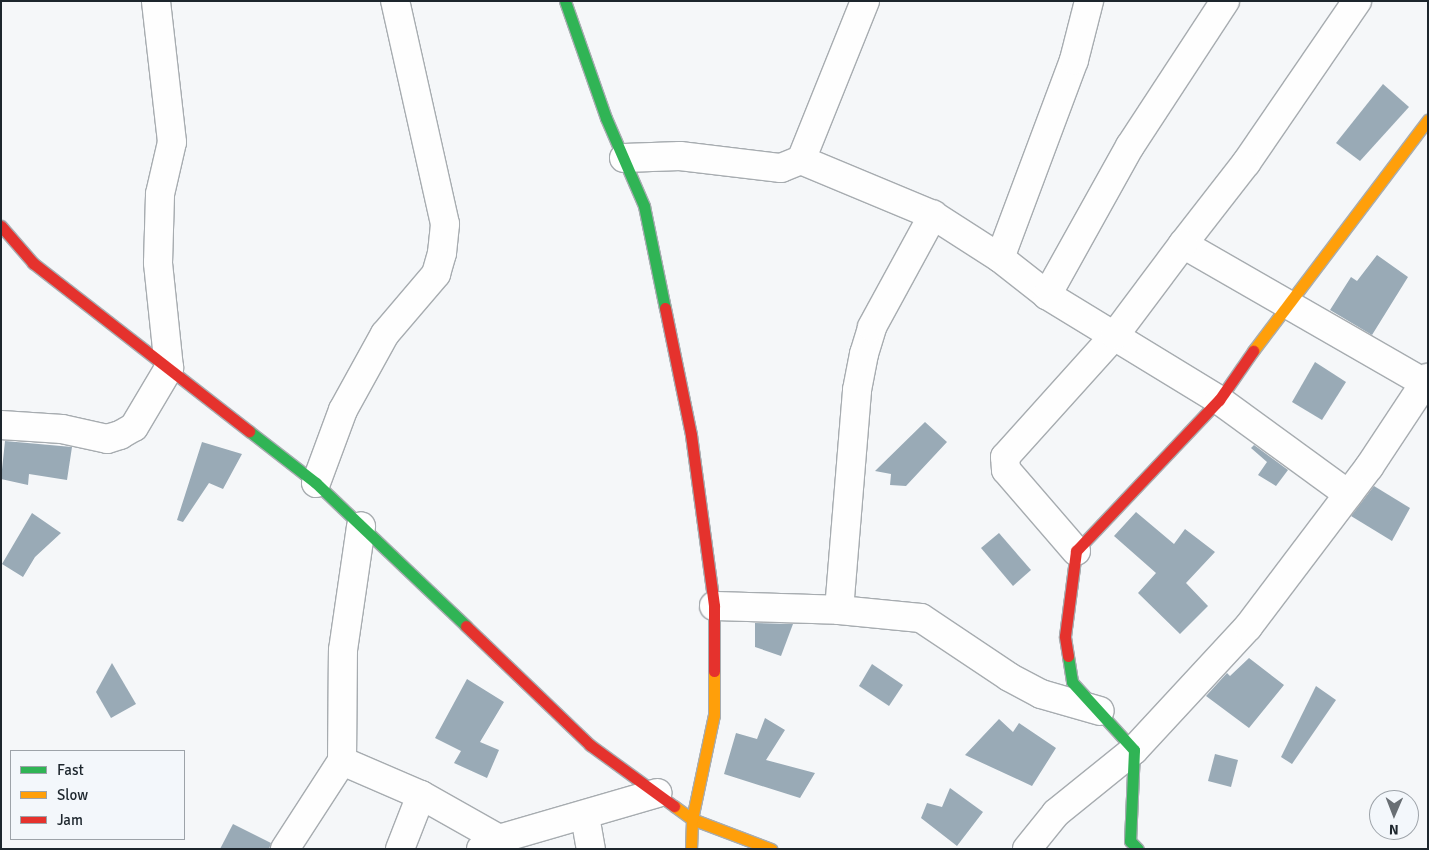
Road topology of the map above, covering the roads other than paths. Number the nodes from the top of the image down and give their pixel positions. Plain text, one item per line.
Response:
1 (156, 1) edge
2 (395, 1) edge
3 (565, 1) edge
4 (865, 1) edge
5 (1089, 1) edge
6 (1225, 1) edge
7 (1357, 1) edge
8 (1428, 120) edge
9 (624, 158) junction
10 (800, 160) junction
11 (933, 215) junction
12 (1, 226) edge
13 (1183, 244) junction
14 (1000, 258) junction
15 (1047, 295) junction
16 (1287, 302) junction
17 (1115, 335) junction
18 (169, 368) junction
19 (1426, 380) edge
20 (1219, 400) junction
21 (1, 425) edge
22 (316, 483) junction
23 (1348, 494) junction
24 (361, 526) junction
25 (1076, 551) junction
26 (714, 606) junction
27 (839, 610) junction
28 (1100, 711) junction
29 (1134, 750) junction
30 (342, 761) junction
31 (657, 793) junction
32 (421, 795) junction
33 (585, 816) junction
34 (692, 819) junction
35 (490, 844) edge
36 (285, 849) edge
37 (400, 849) edge
38 (591, 849) edge
39 (691, 849) edge
40 (771, 849) edge
41 (1026, 849) edge
42 (1138, 849) edge

1 - 18 street
2 - 22 street
3 - 9 street
4 - 10 street
5 - 14 street
6 - 15 street
7 - 13 street
8 - 16 street
9 - 10 street
9 - 26 street
10 - 11 street
11 - 14 street
11 - 27 street
12 - 18 street
13 - 16 street
13 - 17 street
14 - 15 street
15 - 17 street
16 - 19 street
16 - 20 street
17 - 20 street
17 - 25 street
18 - 21 street
18 - 22 street
19 - 23 street
20 - 23 street
20 - 25 street
22 - 24 street
23 - 29 street
24 - 30 street
24 - 31 street
25 - 28 street
26 - 27 street
26 - 34 street
27 - 28 street
28 - 29 street
29 - 41 street
29 - 42 street
30 - 32 street
30 - 36 street
31 - 33 street
31 - 34 street
32 - 35 street
32 - 37 street
33 - 35 street
33 - 38 street
34 - 39 street
34 - 40 street

